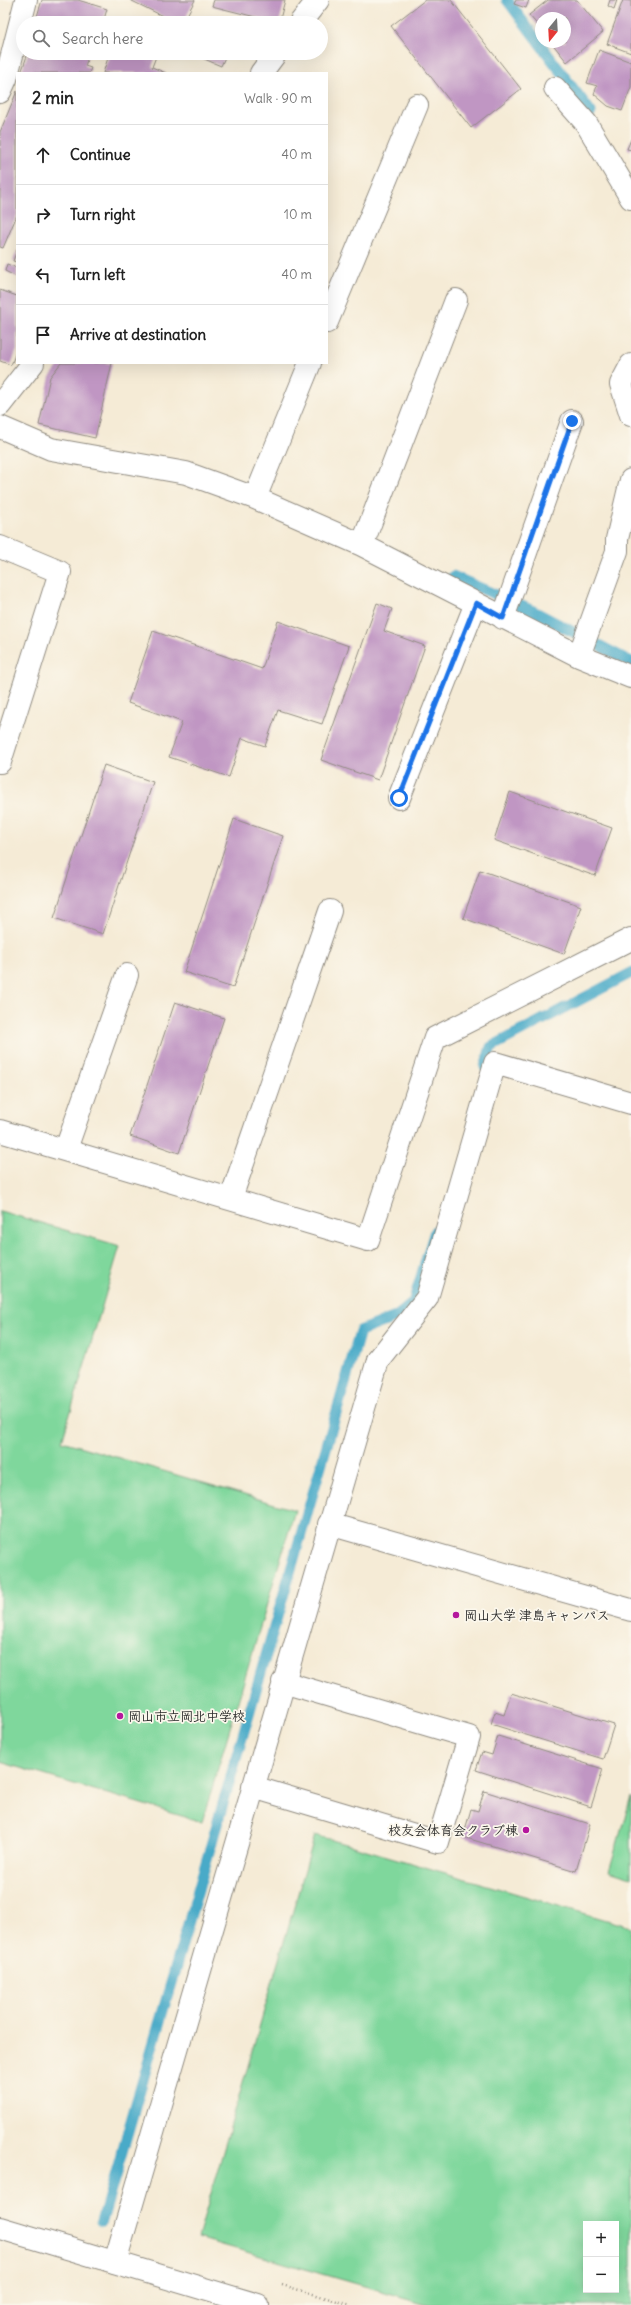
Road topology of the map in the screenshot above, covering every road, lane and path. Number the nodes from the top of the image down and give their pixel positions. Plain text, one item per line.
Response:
1 (26, 0) edge
2 (318, 0) edge
3 (22, 16) edge
4 (305, 16) edge
5 (16, 40) edge
6 (270, 60) edge
7 (261, 72) edge
8 (555, 88) dead end
9 (0, 92) edge
10 (417, 105) dead end
11 (631, 198) edge
12 (456, 300) dead end
13 (328, 320) edge
14 (32, 364) edge
15 (310, 364) edge
16 (631, 365) edge
17 (0, 405) edge
18 (631, 415) edge
19 (572, 421) dead end
20 (0, 427) edge
21 (631, 480) edge
22 (255, 498) junction
23 (362, 544) junction
24 (0, 548) edge
25 (624, 553) edge
26 (476, 603) junction
27 (507, 606) junction
28 (584, 644) junction
29 (631, 677) edge
30 (0, 762) edge
31 (399, 798) dead end
32 (330, 911) dead end
33 (631, 939) edge
34 (127, 975) dead end
35 (631, 1103) edge
36 (0, 1131) edge
37 (66, 1149) junction
38 (231, 1198) junction
39 (330, 1524) junction
40 (631, 1610) edge
41 (283, 1682) junction
42 (253, 1787) junction
43 (0, 2228) edge
44 (114, 2262) junction
45 (258, 2305) edge

1 - 3 street
2 - 4 street
5 - 9 street
6 - 7 street
8 - 11 street
10 - 13 street
12 - 23 street
14 - 17 street
15 - 22 street
16 - 18 street
19 - 27 street
20 - 22 street
21 - 25 street
22 - 23 street
23 - 26 street
24 - 30 street
25 - 28 street
26 - 27 street
26 - 31 street
27 - 28 street
28 - 29 street
32 - 38 street
33 - 38 street
34 - 37 street
35 - 39 street
36 - 37 street
37 - 38 street
39 - 40 street
39 - 41 street
41 - 42 street
41 - 42 street
42 - 44 street
43 - 44 street
44 - 45 street

